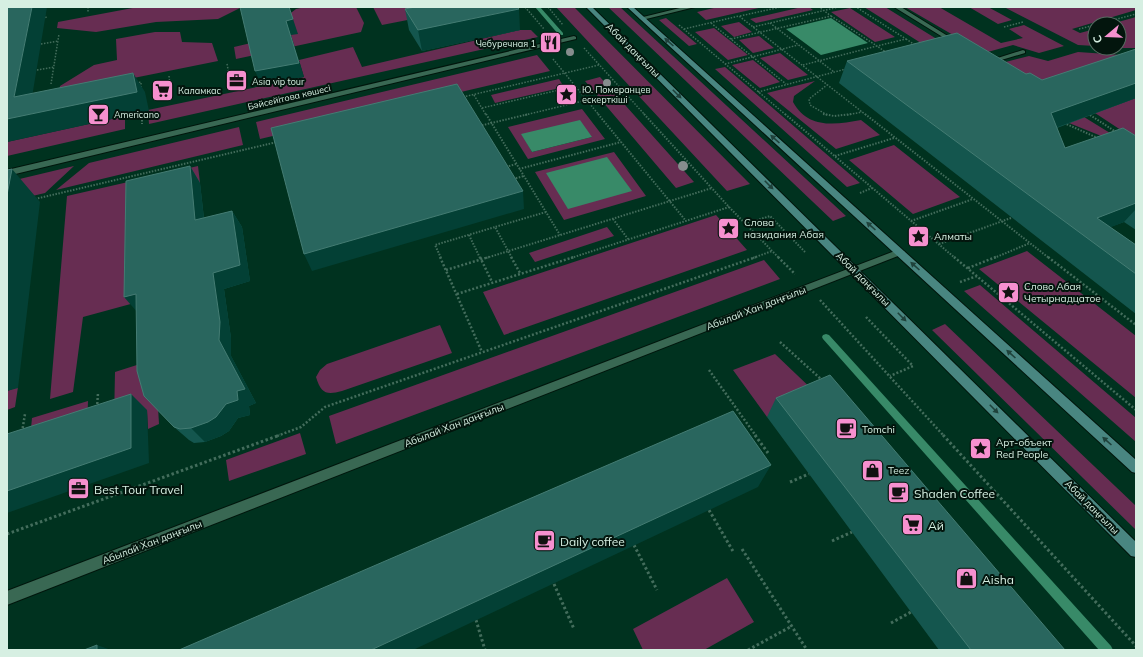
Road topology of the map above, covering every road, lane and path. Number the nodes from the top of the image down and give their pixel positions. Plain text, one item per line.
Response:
1 (88, 7) edge
2 (525, 7) edge
3 (548, 7) edge
4 (589, 7) edge
5 (630, 7) edge
6 (692, 7) edge
7 (781, 7) edge
8 (819, 7) edge
9 (838, 7) edge
10 (856, 7) edge
11 (897, 7) edge
12 (824, 10) junction
13 (88, 12) dead end
14 (665, 13) junction
15 (44, 14) dead end
16 (739, 16) junction
17 (831, 16) junction
18 (642, 18) junction
19 (47, 19) dead end
20 (1023, 22) dead end
21 (711, 23) junction
22 (770, 23) junction
23 (753, 27) junction
24 (1004, 27) dead end
25 (1087, 27) edge
26 (543, 29) dead end
27 (684, 29) junction
28 (777, 29) junction
29 (1079, 29) dead end
30 (760, 33) junction
31 (58, 34) dead end
32 (574, 38) junction
33 (731, 39) junction
34 (906, 39) junction
35 (58, 41) junction
36 (41, 44) dead end
37 (798, 44) junction
38 (877, 46) junction
39 (917, 46) edge
40 (961, 46) edge
41 (781, 49) junction
42 (1023, 52) dead end
43 (888, 53) edge
44 (551, 56) dead end
45 (752, 56) junction
46 (981, 58) edge
47 (820, 61) junction
48 (227, 64) dead end
49 (725, 64) junction
50 (599, 65) junction
51 (802, 65) junction
52 (54, 67) junction
53 (848, 68) dead end
54 (37, 70) dead end
55 (835, 72) junction
56 (565, 73) junction
57 (228, 74) dead end
58 (170, 76) dead end
59 (817, 77) junction
60 (134, 83) edge
61 (51, 84) dead end
62 (787, 84) junction
63 (170, 85) dead end
64 (827, 85) junction
65 (576, 86) junction
66 (758, 92) junction
67 (474, 95) junction
68 (142, 96) dead end
69 (458, 99) edge
70 (587, 100) junction
71 (482, 108) junction
72 (142, 109) dead end
73 (862, 112) junction
74 (1090, 115) edge
75 (1059, 120) edge
76 (491, 123) junction
77 (475, 127) edge
78 (1116, 132) edge
79 (895, 137) junction
80 (1100, 139) edge
81 (143, 140) junction
82 (281, 141) edge
83 (621, 142) junction
84 (835, 156) junction
85 (516, 164) junction
86 (500, 168) edge
87 (519, 169) junction
88 (7, 173) edge
89 (524, 176) junction
90 (507, 181) edge
91 (712, 188) junction
92 (872, 188) junction
93 (857, 194) dead end
94 (974, 199) junction
95 (29, 201) dead end
96 (670, 201) junction
97 (729, 207) junction
98 (546, 212) junction
99 (1011, 218) dead end
100 (613, 219) junction
101 (686, 221) junction
102 (911, 221) junction
103 (1002, 221) junction
104 (495, 227) junction
105 (469, 235) junction
106 (560, 235) junction
107 (628, 239) junction
108 (1031, 243) junction
109 (939, 244) junction
110 (508, 251) junction
111 (772, 251) dead end
112 (805, 252) dead end
113 (900, 252) junction
114 (481, 259) junction
115 (968, 268) junction
116 (446, 270) junction
117 (854, 270) junction
118 (520, 273) junction
119 (977, 276) junction
120 (492, 282) junction
121 (958, 284) dead end
122 (457, 294) junction
123 (866, 317) dead end
124 (1136, 325) edge
125 (849, 332) dead end
126 (780, 342) dead end
127 (482, 352) junction
128 (709, 370) dead end
129 (890, 376) junction
130 (827, 384) edge
131 (98, 393) dead end
132 (1136, 410) edge
133 (97, 413) edge
134 (24, 414) dead end
135 (22, 437) edge
136 (768, 453) dead end
137 (1136, 468) edge
138 (809, 474) dead end
139 (790, 482) dead end
140 (709, 510) edge
141 (852, 532) dead end
142 (7, 534) edge
143 (832, 541) dead end
144 (634, 545) edge
145 (742, 549) dead end
146 (1136, 551) edge
147 (734, 553) dead end
148 (554, 584) edge
149 (657, 590) dead end
150 (7, 598) edge
151 (911, 612) dead end
152 (476, 620) edge
153 (891, 623) dead end
154 (792, 626) junction
155 (574, 629) dead end
156 (1136, 646) edge
157 (486, 650) edge
158 (748, 650) edge
159 (807, 650) edge

1 - 13 path
2 - 26 path
3 - 32 path
4 -> 117 main road, Абай даңғылы
5 - 18 main road
6 - 14 street
7 - 16 path
8 - 12 path
9 - 12 path
10 - 34 path
11 - 40 street
12 - 17 path
12 - 22 path
14 - 18 street
14 - 27 path
15 - 19 path
16 - 21 path
16 - 23 path
17 - 28 path
17 - 38 path
113 -> 18 main road
20 - 24 path
21 - 27 path
21 - 33 path
22 - 23 path
22 - 28 path
23 - 30 path
25 - 29 path
27 - 49 path
28 - 30 path
28 - 37 path
30 - 33 path
30 - 41 path
31 - 35 path
32 - 50 path
32 - 81 street, Бәйсейітова көшесі
33 - 45 path
34 - 38 path
34 - 39 path
35 - 36 path
35 - 52 path
37 - 41 path
37 - 47 path
38 - 43 path
38 - 47 path
41 - 45 path
41 - 51 path
42 - 46 street
44 - 56 path
45 - 49 path
45 - 62 path
47 - 51 path
47 - 55 path
48 - 57 path
49 - 66 path
50 - 56 path
50 - 91 path
51 - 59 path
52 - 54 path
52 - 61 path
53 - 55 path
55 - 59 path
56 - 65 path
56 - 67 path
58 - 63 path
59 - 62 path
59 - 64 path
60 - 68 path
62 - 66 path
64 - 73 path
64 - 73 path
65 - 70 path
65 - 71 path
66 - 84 path
67 - 69 path
67 - 71 path
70 - 76 path
70 - 83 path
71 - 76 path
72 - 81 path
73 - 79 path
74 - 78 path
75 - 80 path
76 - 77 path
76 - 85 path
79 - 84 path
79 - 94 path
81 - 88 street, Бәйсейітова көшесі
82 - 95 path
83 - 87 path
83 - 96 path
84 - 92 path
85 - 86 path
85 - 87 path
87 - 89 path
89 - 90 path
89 - 98 path
91 - 96 path
91 - 97 path
92 - 93 path
92 - 102 path
94 - 102 path
94 - 103 path
96 - 100 path
96 - 101 path
97 - 101 path
97 - 112 path
98 - 104 path
98 - 106 path
99 - 103 path
100 - 106 path
100 - 107 path
101 - 107 path
102 - 109 path
103 - 108 path
103 - 109 path
104 - 105 path
104 - 110 path
105 - 114 path
105 - 116 path
106 - 110 path
107 - 118 path
108 - 115 path
108 - 124 path
109 - 115 path
110 - 114 path
110 - 118 path
111 - 127 path
113 - 117 street, Абылай Хан даңғылы
137 -> 113 main road
114 - 116 path
114 - 120 path
115 - 119 path
116 - 122 path
117 -> 146 main road, Абай даңғылы
117 - 150 street, Абылай Хан даңғылы
118 - 120 path
119 - 121 path
119 - 132 path
120 - 122 path
122 - 127 path
123 - 129 path
125 - 129 path
126 - 130 path
127 - 142 path
128 - 136 path
129 - 156 path
131 - 133 path
134 - 135 path
138 - 139 path
140 - 147 path
141 - 143 path
144 - 149 path
145 - 154 path
148 - 155 path
151 - 153 path
152 - 157 path
154 - 158 path
154 - 159 path

